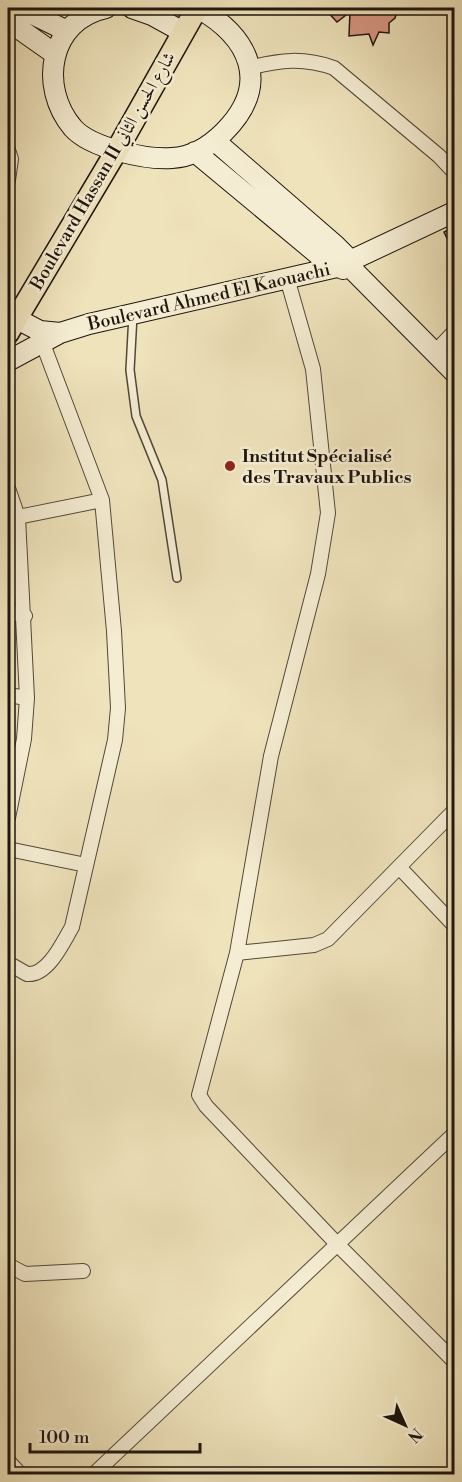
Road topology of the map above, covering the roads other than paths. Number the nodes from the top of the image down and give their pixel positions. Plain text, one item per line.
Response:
1 (20, 8) edge
2 (106, 8) edge
3 (132, 8) edge
4 (197, 8) edge
5 (8, 21) edge
6 (65, 30) junction
7 (183, 32) junction
8 (55, 54) junction
9 (249, 68) junction
10 (215, 141) junction
11 (8, 150) edge
12 (117, 150) junction
13 (195, 152) junction
14 (454, 172) edge
15 (8, 180) edge
16 (454, 212) edge
17 (347, 266) junction
18 (287, 278) junction
19 (134, 313) junction
20 (12, 326) edge
21 (454, 332) edge
22 (60, 333) junction
23 (43, 344) junction
24 (435, 352) junction
25 (8, 361) edge
26 (454, 372) edge
27 (8, 489) edge
28 (102, 500) junction
29 (18, 517) junction
30 (177, 578) dead end
31 (8, 612) edge
32 (25, 616) junction
33 (8, 695) edge
34 (27, 698) junction
35 (12, 782) edge
36 (454, 811) edge
37 (8, 818) edge
38 (8, 849) edge
39 (86, 865) junction
40 (399, 867) junction
41 (454, 925) edge
42 (237, 953) junction
43 (8, 963) edge
44 (454, 1134) edge
45 (338, 1245) junction
46 (8, 1265) edge
47 (83, 1271) dead end
48 (454, 1361) edge
49 (8, 1461) edge
50 (20, 1474) edge
51 (94, 1474) edge

1 - 6 street
2 - 6 street
3 - 7 street
4 - 7 main road, Boulevard Hassan II شارع الحسن الثاني
4 - 9 street
5 - 8 street
6 - 8 street
7 - 12 main road, Boulevard Hassan II شارع الحسن الثاني
8 - 12 street
9 - 10 street
9 - 14 street
10 - 13 street
10 - 17 street
11 - 15 street
12 - 13 street
12 - 20 main road, Boulevard Hassan II شارع الحسن الثاني
13 - 17 street
16 - 17 street, Boulevard Ahmed El Kaouachi
17 - 18 street, Boulevard Ahmed El Kaouachi
17 - 24 street
18 - 19 street, Boulevard Ahmed El Kaouachi
18 - 42 street
19 - 22 street, Boulevard Ahmed El Kaouachi
19 - 30 lane
20 - 22 street, Boulevard Ahmed El Kaouachi
21 - 24 street
22 - 23 street, Boulevard Ahmed El Kaouachi
23 - 25 street, Boulevard Ahmed El Kaouachi
23 - 28 street
24 - 26 street
27 - 29 street
28 - 29 street
28 - 39 street
29 - 32 street
31 - 32 street
32 - 34 street
33 - 34 street
34 - 35 street
35 - 37 street
36 - 40 street
38 - 39 street
39 - 43 street
40 - 41 street
40 - 42 street
42 - 45 street
44 - 45 street
45 - 48 street
45 - 51 street
46 - 47 street
49 - 50 street

